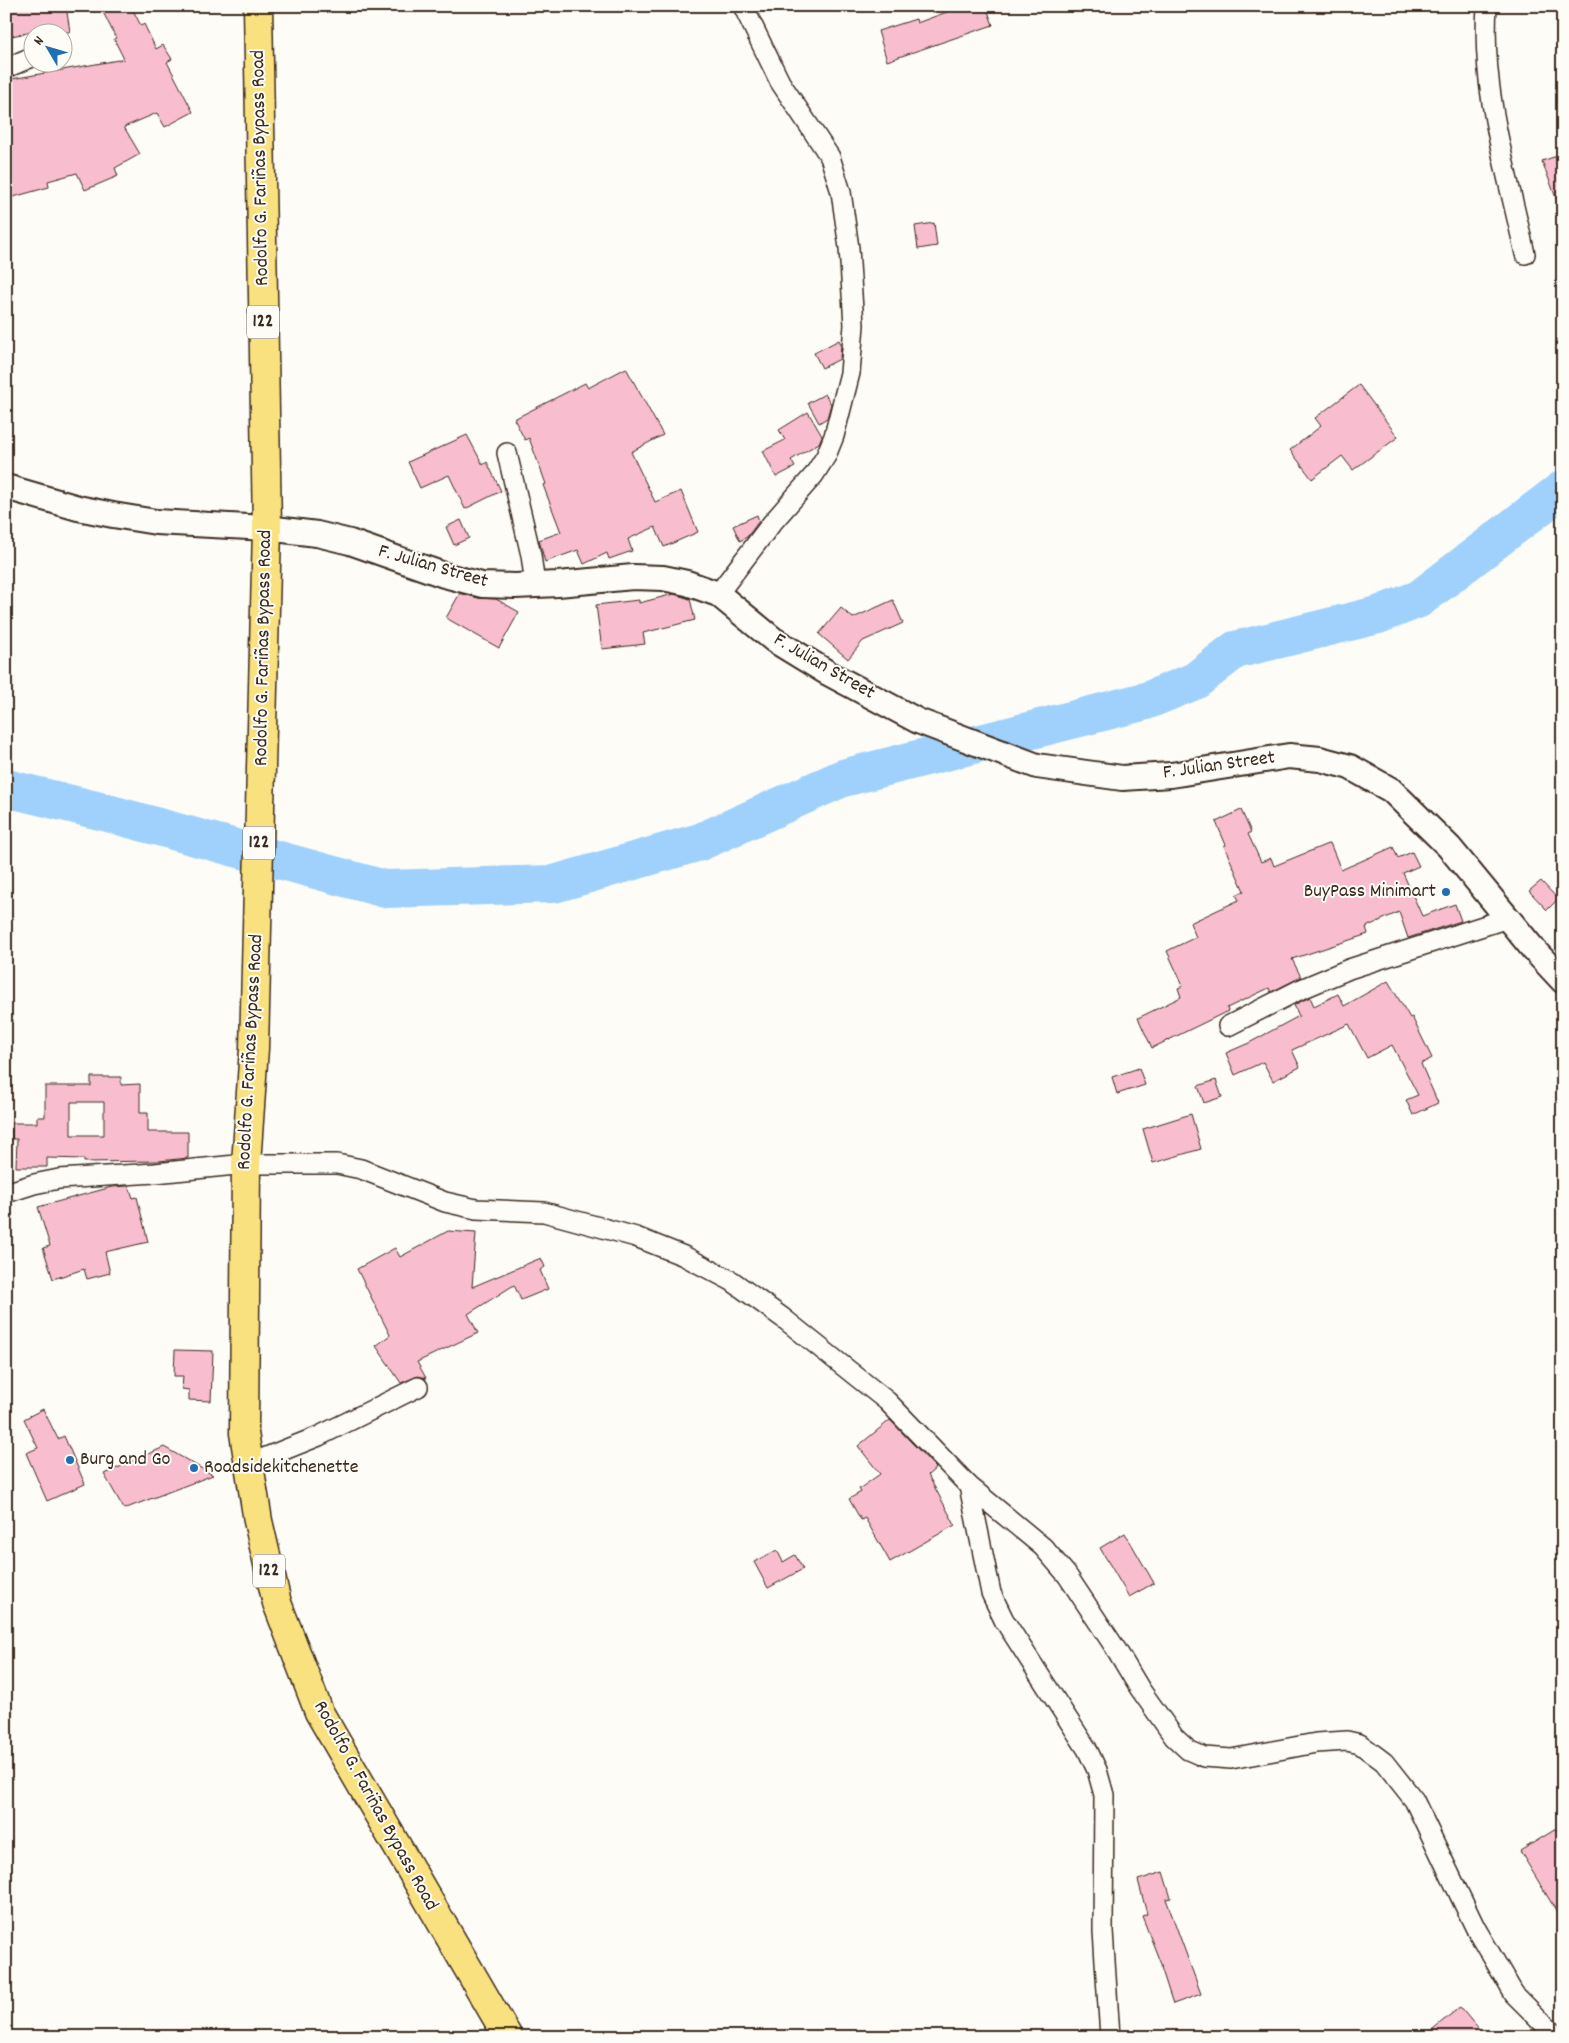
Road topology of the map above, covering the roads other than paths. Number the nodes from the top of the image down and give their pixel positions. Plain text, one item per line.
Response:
1 (258, 6) edge
2 (743, 6) edge
3 (1487, 6) edge
4 (22, 61) edge
5 (6, 68) edge
6 (1526, 254) dead end
7 (507, 453) dead end
8 (6, 487) edge
9 (267, 528) junction
10 (535, 585) junction
11 (718, 594) junction
12 (1508, 918) junction
13 (1563, 981) edge
14 (1228, 1026) dead end
15 (246, 1164) junction
16 (6, 1194) edge
17 (418, 1387) dead end
18 (249, 1464) junction
19 (969, 1486) junction
20 (508, 2037) edge
21 (1110, 2037) edge
22 (1557, 2037) edge

1 - 9 main road, Rodolfo G. Fariñas Bypass Road / 122
2 - 11 street
3 - 6 street
4 - 5 street
7 - 10 street
8 - 9 street, F. Julian Street
9 - 10 street, F. Julian Street
9 - 15 main road, Rodolfo G. Fariñas Bypass Road / 122
10 - 11 street, F. Julian Street
11 - 12 street, F. Julian Street
12 - 13 street, F. Julian Street
12 - 14 street
15 - 16 street
15 - 18 main road, Rodolfo G. Fariñas Bypass Road / 122
15 - 19 street
17 - 18 street
18 - 20 main road, Rodolfo G. Fariñas Bypass Road / 122
19 - 21 street
19 - 22 street

